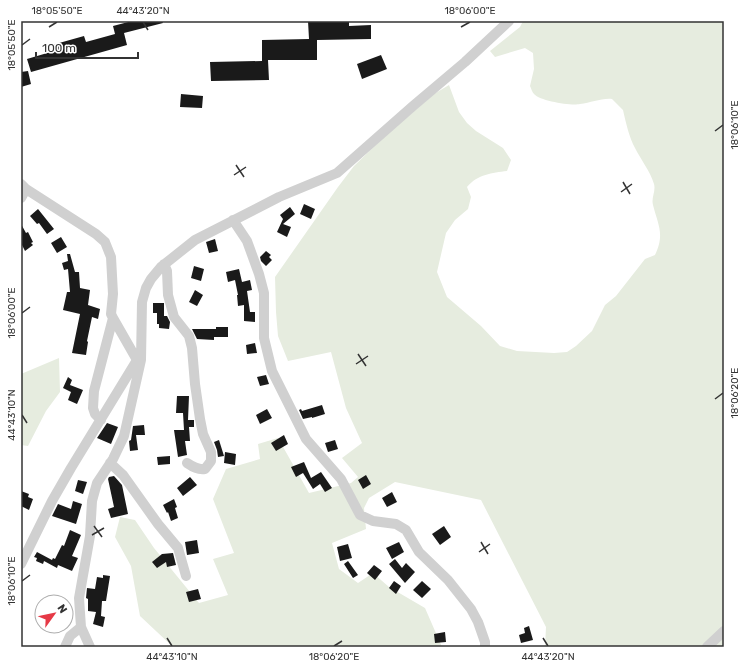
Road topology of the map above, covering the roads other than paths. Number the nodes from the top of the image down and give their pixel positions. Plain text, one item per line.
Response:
1 (509, 21) edge
2 (23, 191) edge
3 (233, 220) junction
4 (164, 264) junction
5 (112, 318) junction
6 (139, 360) junction
7 (101, 420) junction
8 (110, 463) junction
9 (187, 463) dead end
10 (21, 564) edge
11 (186, 576) dead end
12 (81, 627) junction
13 (724, 631) edge
14 (65, 647) edge
15 (90, 647) edge
16 (485, 647) edge
17 (707, 647) edge

1 - 3 street
2 - 5 street
3 - 4 street
3 - 16 street
4 - 6 street
4 - 9 street
5 - 6 street
5 - 7 street
6 - 7 street
6 - 8 street
7 - 10 street
8 - 11 street
8 - 12 street
12 - 14 street
12 - 15 street
13 - 17 street

